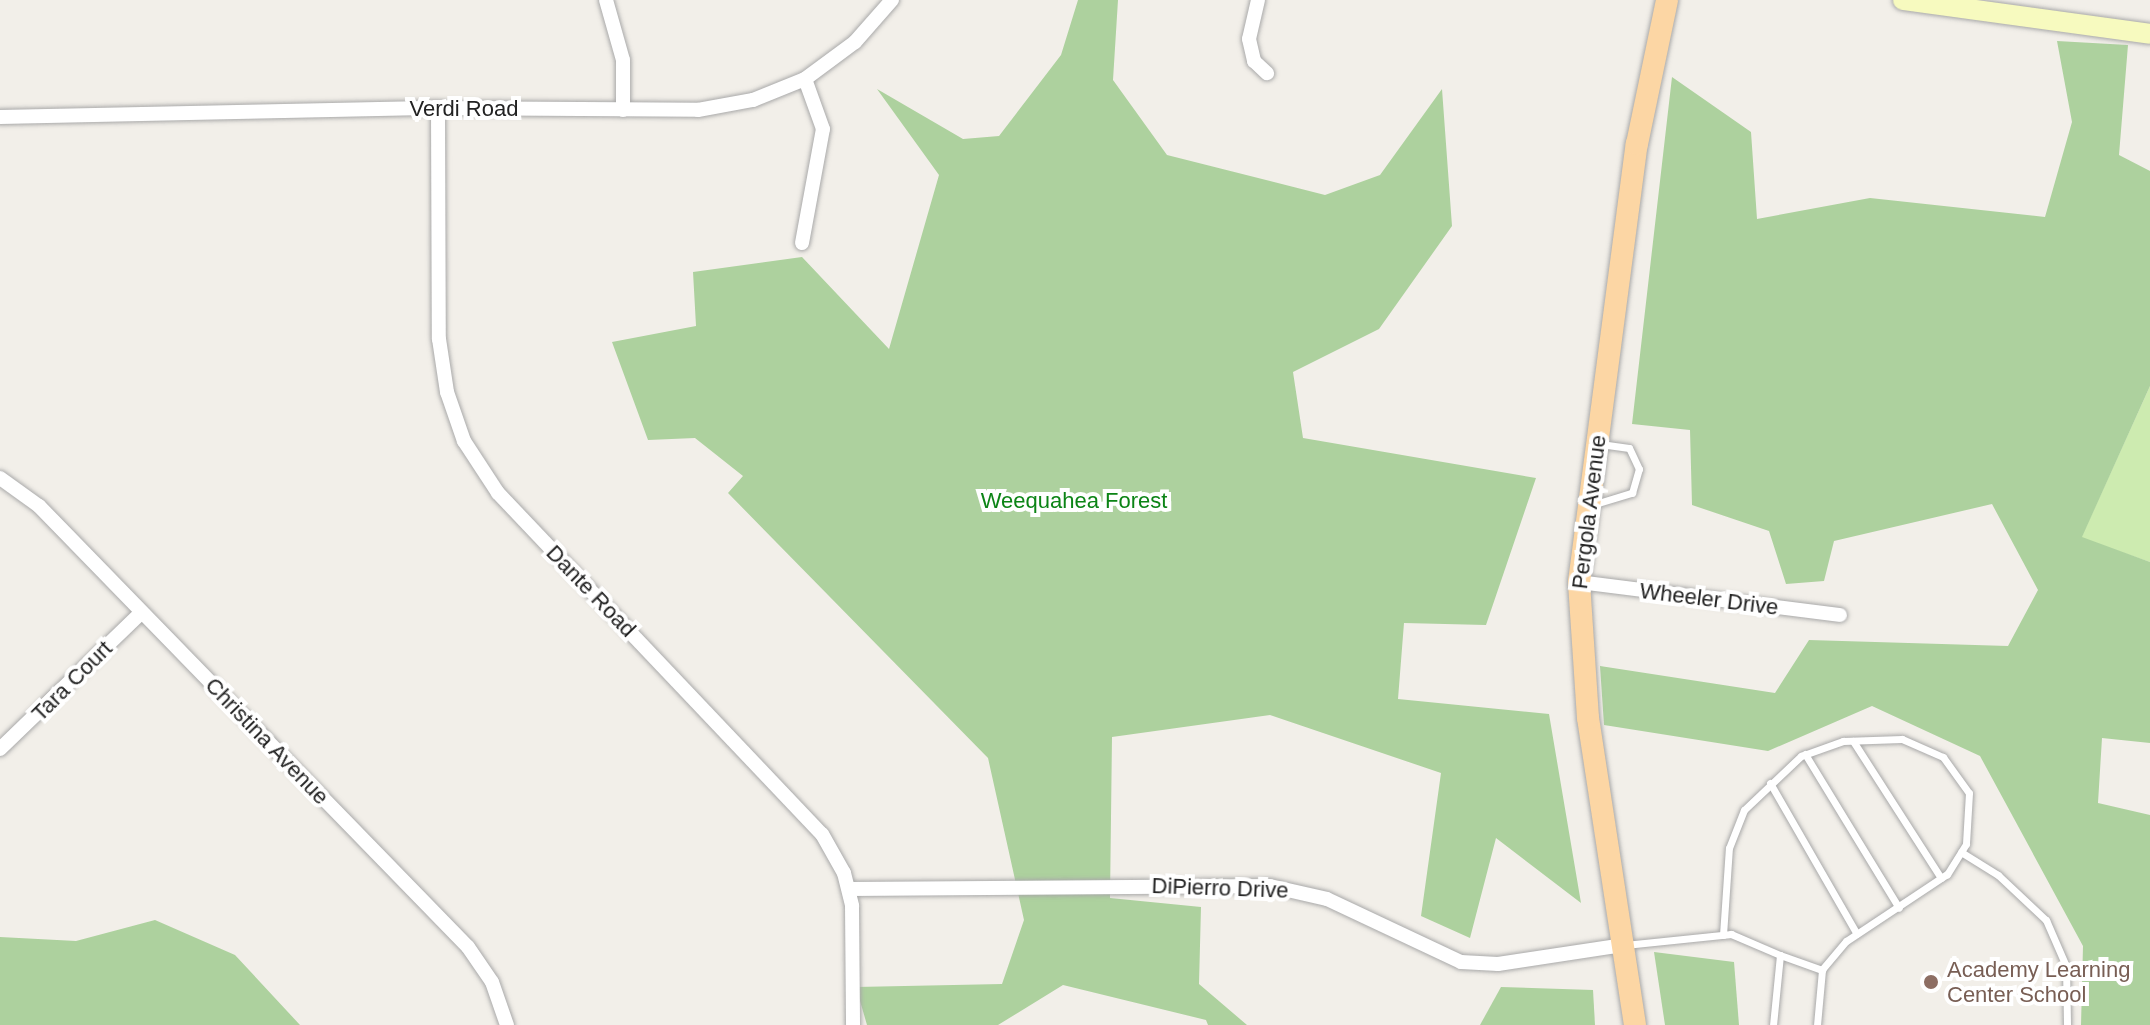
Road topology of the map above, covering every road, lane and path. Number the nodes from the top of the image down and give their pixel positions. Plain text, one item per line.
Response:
1 (606, 0) edge
2 (892, 0) edge
3 (1258, 0) edge
4 (1667, 0) edge
5 (1903, 0) edge
6 (2150, 34) edge
7 (1267, 73) dead end
8 (805, 79) junction
9 (438, 108) junction
10 (623, 110) junction
11 (0, 117) edge
12 (802, 243) dead end
13 (1597, 444) junction
14 (0, 478) edge
15 (1589, 506) junction
16 (1579, 582) junction
17 (142, 612) junction
18 (1840, 615) dead end
19 (1853, 741) junction
20 (0, 749) edge
21 (1805, 754) junction
22 (1770, 783) junction
23 (1961, 852) junction
24 (1941, 878) junction
25 (849, 889) junction
26 (1899, 908) junction
27 (1857, 934) junction
28 (1723, 935) junction
29 (1623, 945) junction
30 (1780, 955) junction
31 (1822, 970) junction
32 (507, 1025) edge
33 (853, 1025) edge
34 (1635, 1025) edge
35 (1773, 1025) edge
36 (1817, 1025) edge
37 (2067, 1025) edge

1 - 10 street
2 - 8 street, Verdi Road
3 - 7 street
4 - 13 main road, Pergola Avenue
5 - 6 street
8 - 10 street, Verdi Road
8 - 12 street
9 - 10 street, Verdi Road
9 - 11 street, Verdi Road
9 - 25 street, Dante Road
13 - 15 main road, Pergola Avenue
13 - 15 lane
14 - 17 street, Christina Avenue
15 - 16 main road, Pergola Avenue
16 - 18 street, Wheeler Drive
16 - 29 main road, Pergola Avenue
17 - 20 street, Tara Court
17 - 32 street, Christina Avenue
19 - 21 lane
19 - 23 lane
19 - 24 lane
21 - 22 lane
21 - 26 lane
22 - 27 lane
22 - 28 lane
23 - 24 lane
23 - 37 lane
24 - 26 lane
25 - 29 street, DiPierro Drive
25 - 33 street, Dante Road
26 - 27 lane
27 - 31 lane
28 - 29 lane
28 - 30 lane
29 - 34 main road, Pergola Avenue
30 - 31 lane
30 - 35 lane
31 - 36 lane

